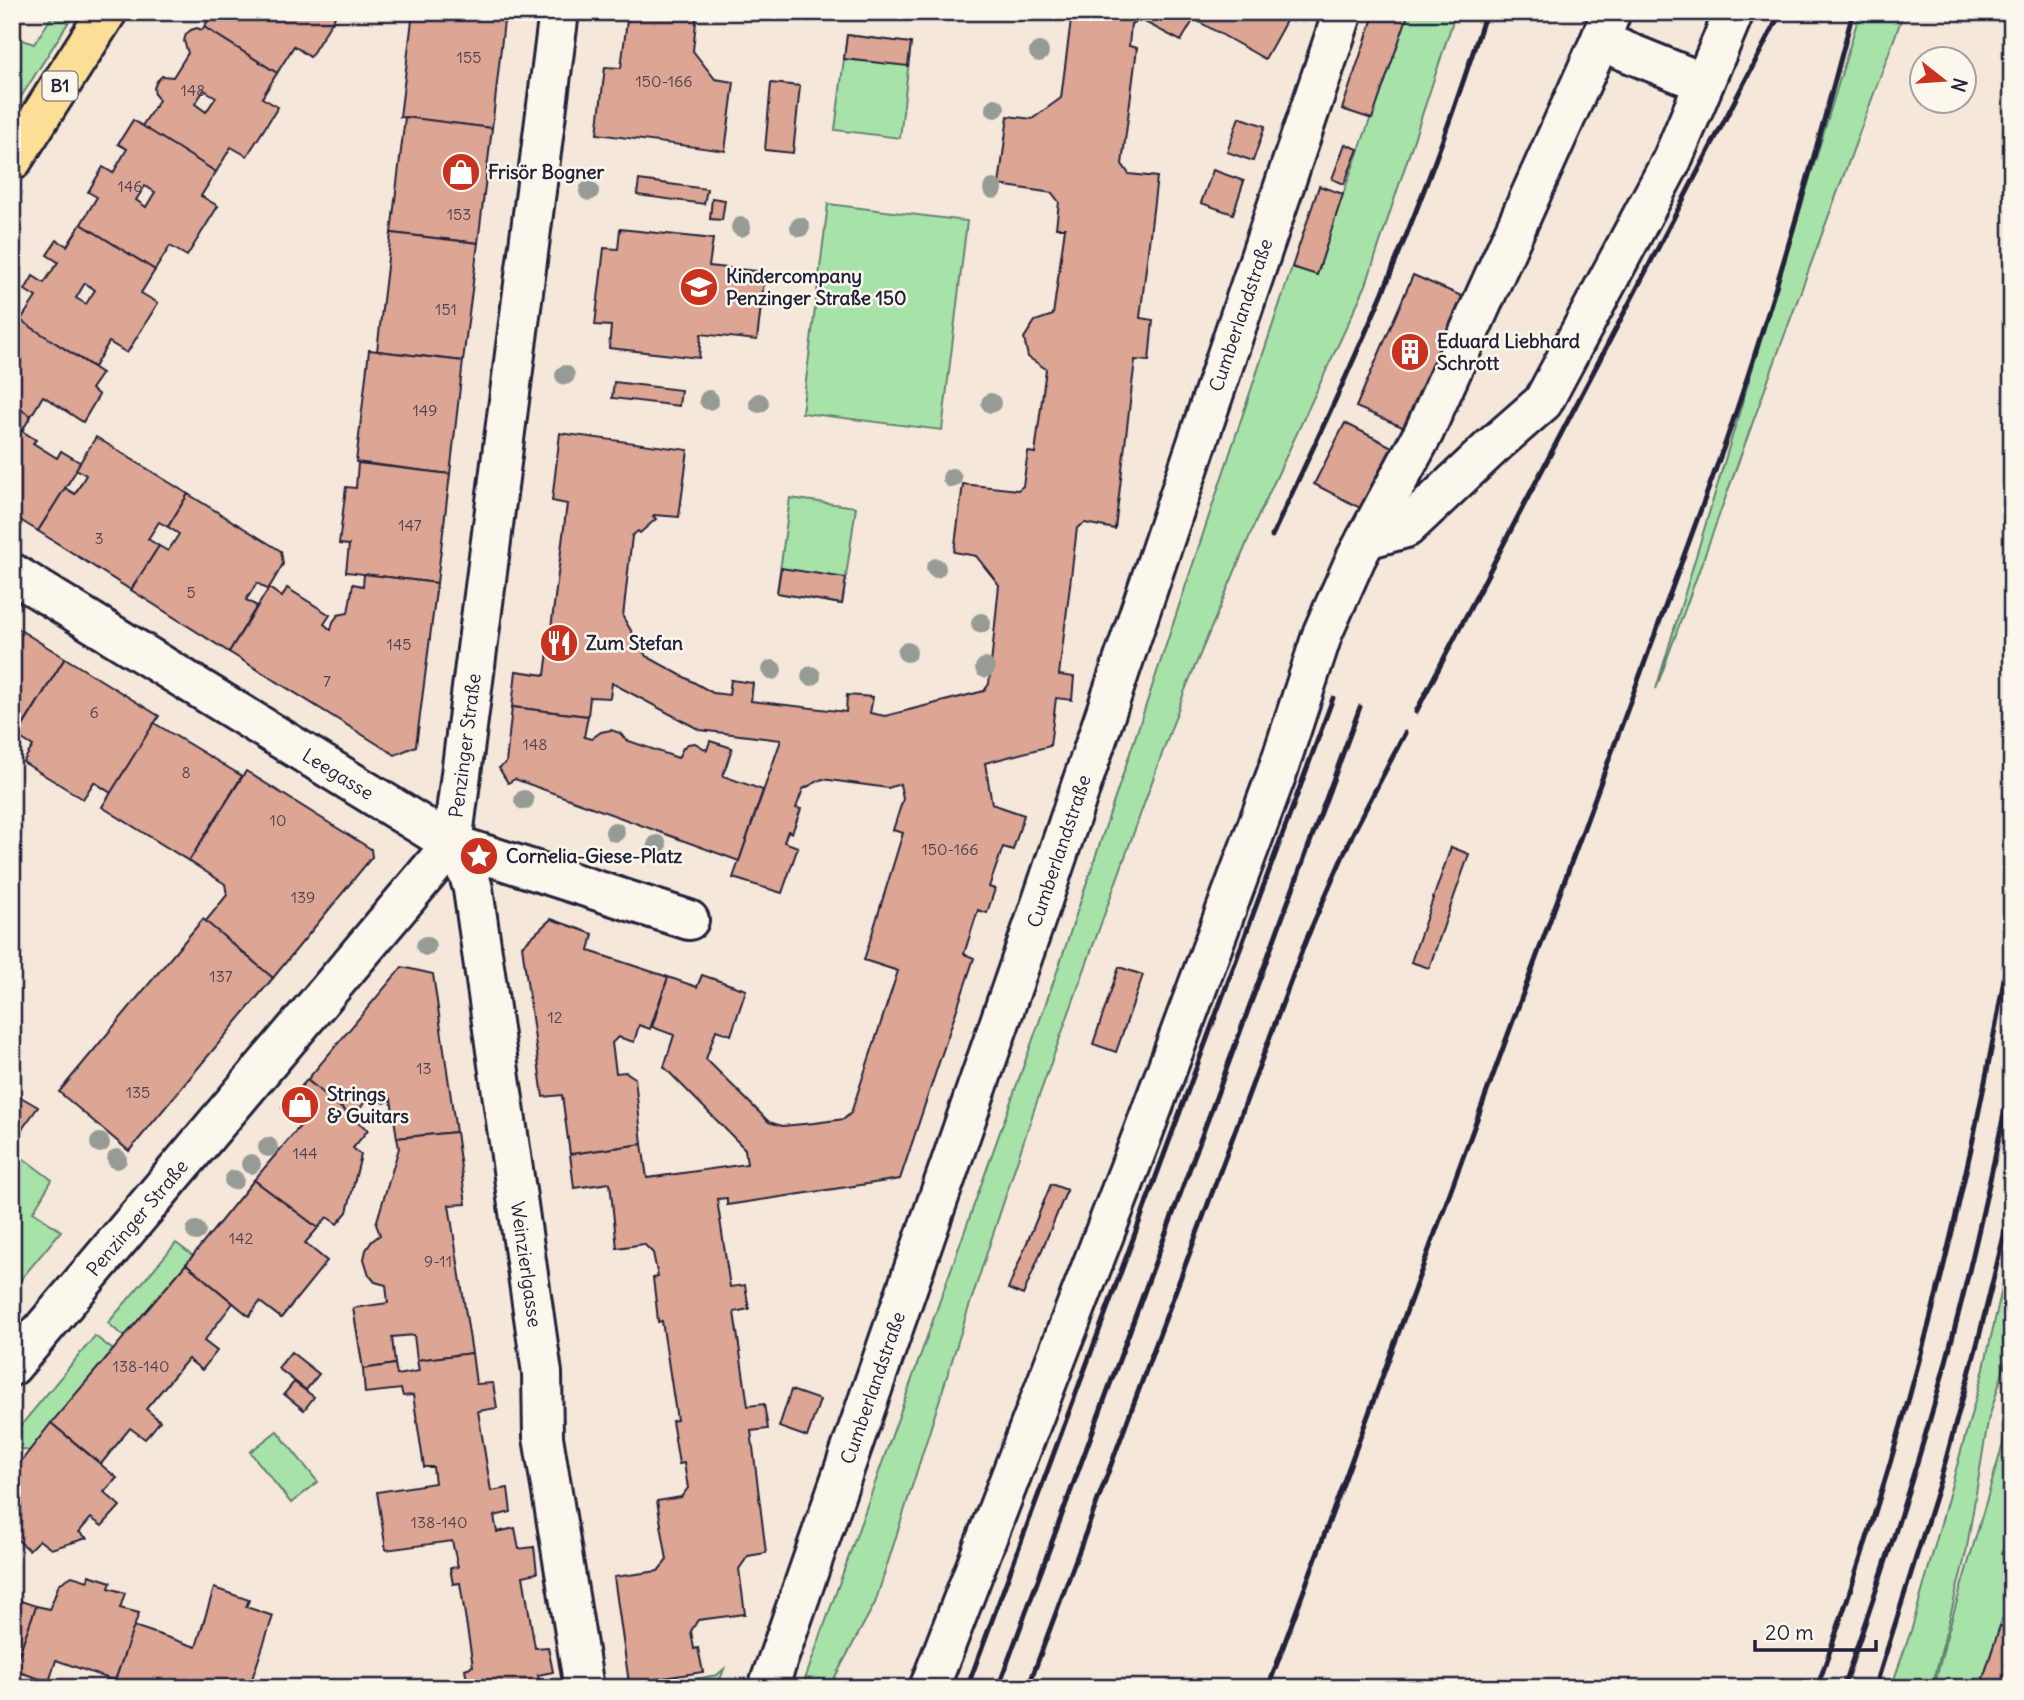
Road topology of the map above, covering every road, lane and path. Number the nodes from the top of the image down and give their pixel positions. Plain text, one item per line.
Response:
1 (107, 12) edge
2 (559, 12) edge
3 (1343, 12) edge
4 (1734, 12) edge
5 (1606, 27) edge
6 (1704, 83) junction
7 (12, 161) edge
8 (1366, 539) junction
9 (12, 573) edge
10 (452, 844) junction
11 (689, 920) dead end
12 (12, 1366) edge
13 (584, 1688) edge
14 (768, 1688) edge
15 (929, 1688) edge

1 - 7 main road, B1
2 - 10 street, Penzinger Straße
3 - 14 street, Cumberlandstraße
4 - 6 street
5 - 6 street
5 - 8 street
6 - 8 street
8 - 15 street
9 - 10 street, Leegasse
10 - 11 street, Leegasse
10 - 12 street, Penzinger Straße
10 - 13 street, Weinzierlgasse

